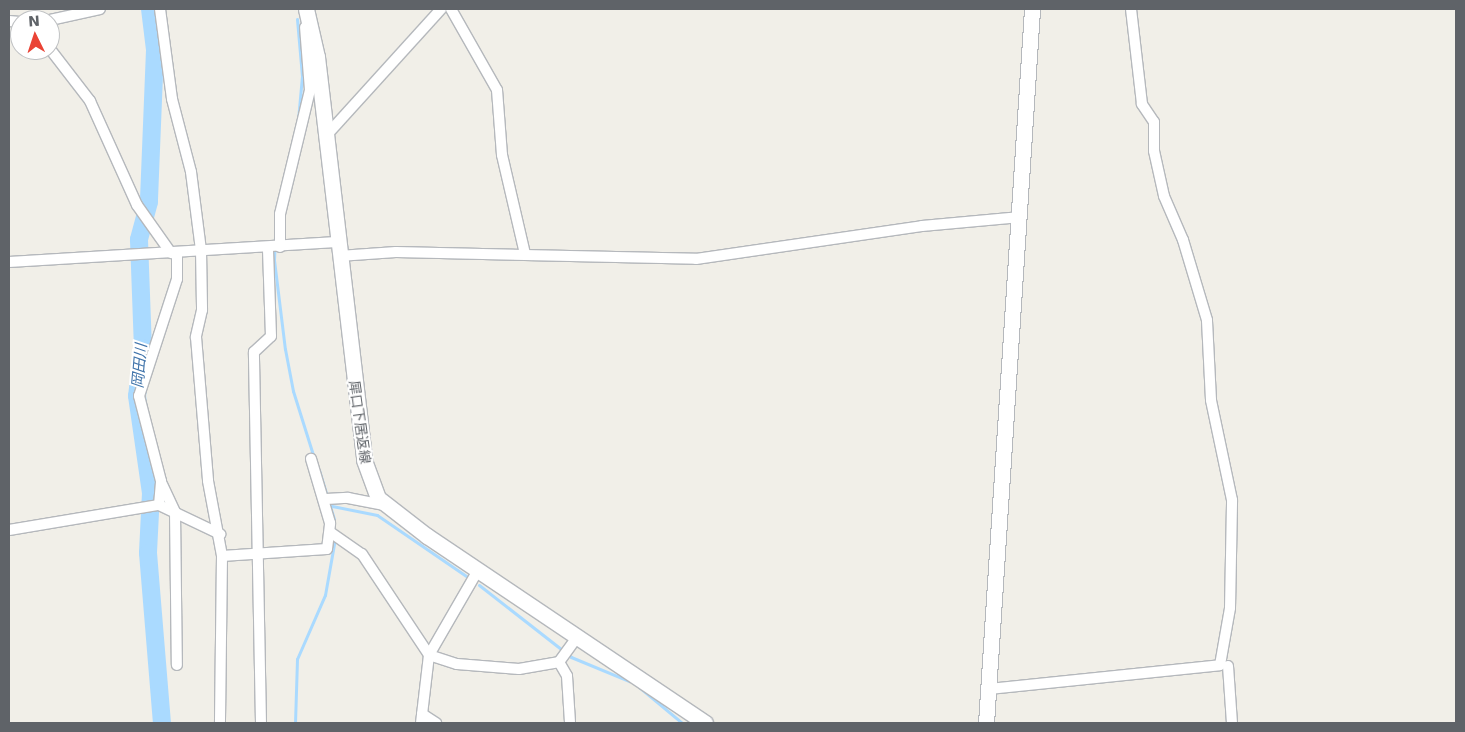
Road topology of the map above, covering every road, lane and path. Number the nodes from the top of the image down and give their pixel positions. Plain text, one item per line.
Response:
1 (100, 9) edge
2 (160, 9) edge
3 (306, 9) edge
4 (441, 9) edge
5 (451, 9) edge
6 (1032, 9) edge
7 (1131, 9) edge
8 (60, 18) edge
9 (58, 60) edge
10 (325, 137) junction
11 (1021, 217) junction
12 (280, 247) junction
13 (268, 248) junction
14 (338, 249) junction
15 (202, 250) junction
16 (174, 252) junction
17 (525, 254) junction
18 (9, 262) edge
19 (312, 459) dead end
20 (161, 481) junction
21 (330, 499) junction
22 (159, 505) junction
23 (385, 506) junction
24 (175, 512) junction
25 (9, 530) edge
26 (220, 534) junction
27 (334, 534) junction
28 (222, 556) junction
29 (260, 557) junction
30 (478, 570) junction
31 (578, 636) junction
32 (429, 655) junction
33 (559, 662) junction
34 (177, 665) dead end
35 (1228, 666) dead end
36 (989, 689) junction
37 (421, 718) edge
38 (220, 723) edge
39 (262, 723) edge
40 (436, 723) edge
41 (570, 723) edge
42 (705, 723) edge
43 (986, 723) edge
44 (1232, 723) edge

1 - 8 street
2 - 15 street
3 - 10 main road, 犀口下居返線
3 - 12 street
4 - 10 street
5 - 17 street
6 - 11 main road
7 - 36 street
9 - 16 street
10 - 14 main road, 犀口下居返線
11 - 17 street
11 - 36 main road
12 - 13 street
12 - 14 street
13 - 15 street
13 - 29 street
14 - 17 street
14 - 23 main road, 犀口下居返線
15 - 16 street
15 - 26 street
16 - 18 street
16 - 20 street
19 - 21 street
20 - 22 street
20 - 24 street
21 - 23 street
21 - 27 street
22 - 24 street
22 - 25 street
23 - 30 main road, 犀口下居返線
24 - 26 street
24 - 34 street
26 - 28 street
27 - 29 street
27 - 32 street
28 - 29 street
28 - 38 street
29 - 39 street
30 - 31 main road, 犀口下居返線
30 - 32 street
31 - 33 street
31 - 42 main road, 犀口下居返線
32 - 33 street
32 - 37 street
33 - 41 street
35 - 44 street
36 - 43 main road
37 - 40 street

